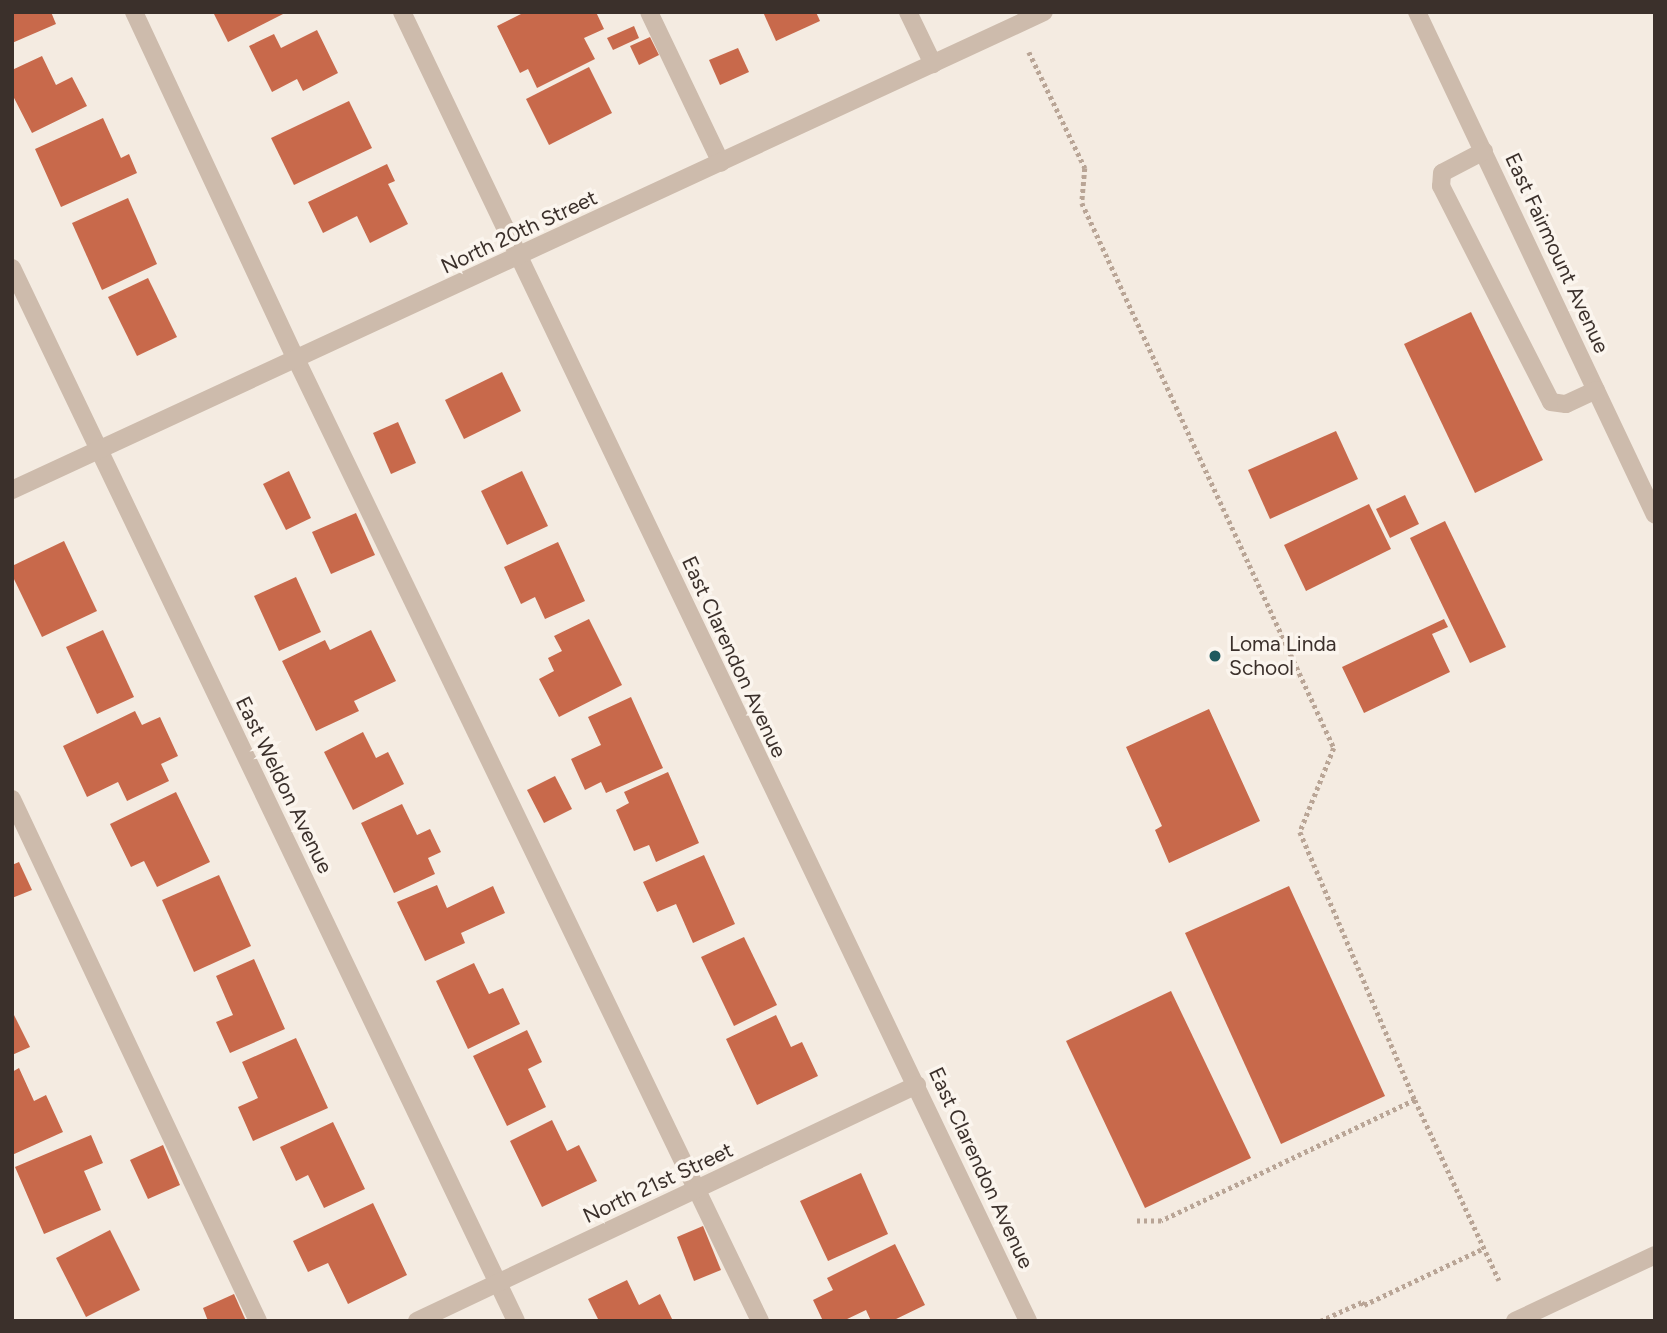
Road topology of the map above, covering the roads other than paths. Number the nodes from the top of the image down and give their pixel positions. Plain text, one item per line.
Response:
1 (134, 12) edge
2 (402, 12) edge
3 (649, 12) edge
4 (908, 12) edge
5 (1044, 12) edge
6 (1417, 12) edge
7 (933, 64) junction
8 (1484, 151) junction
9 (720, 163) junction
10 (519, 257) junction
11 (12, 268) edge
12 (296, 359) junction
13 (1597, 390) junction
14 (98, 452) junction
15 (12, 490) edge
16 (1655, 514) edge
17 (12, 799) edge
18 (917, 1085) junction
19 (698, 1189) junction
20 (1655, 1255) edge
21 (498, 1284) junction
22 (258, 1321) edge
23 (417, 1321) edge
24 (516, 1321) edge
25 (760, 1321) edge
26 (1028, 1321) edge
27 (1515, 1321) edge

1 - 12 street
2 - 10 street, East Clarendon Avenue
3 - 9 street
4 - 7 street
5 - 7 street, North 20th Street
6 - 8 street, East Fairmount Avenue
7 - 9 street, North 20th Street
8 - 13 street, East Fairmount Avenue
8 - 13 street
9 - 10 street, North 20th Street
10 - 12 street, North 20th Street
10 - 18 street, East Clarendon Avenue
11 - 14 street, East Weldon Avenue
12 - 14 street, North 20th Street
12 - 19 street
13 - 16 street, East Fairmount Avenue
14 - 15 street, North 20th Street
14 - 21 street, East Weldon Avenue
17 - 22 street
18 - 19 street, North 21st Street
18 - 26 street, East Clarendon Avenue
19 - 21 street, North 21st Street
19 - 25 street
20 - 27 street
21 - 23 street, North 21st Street
21 - 24 street, East Weldon Avenue

